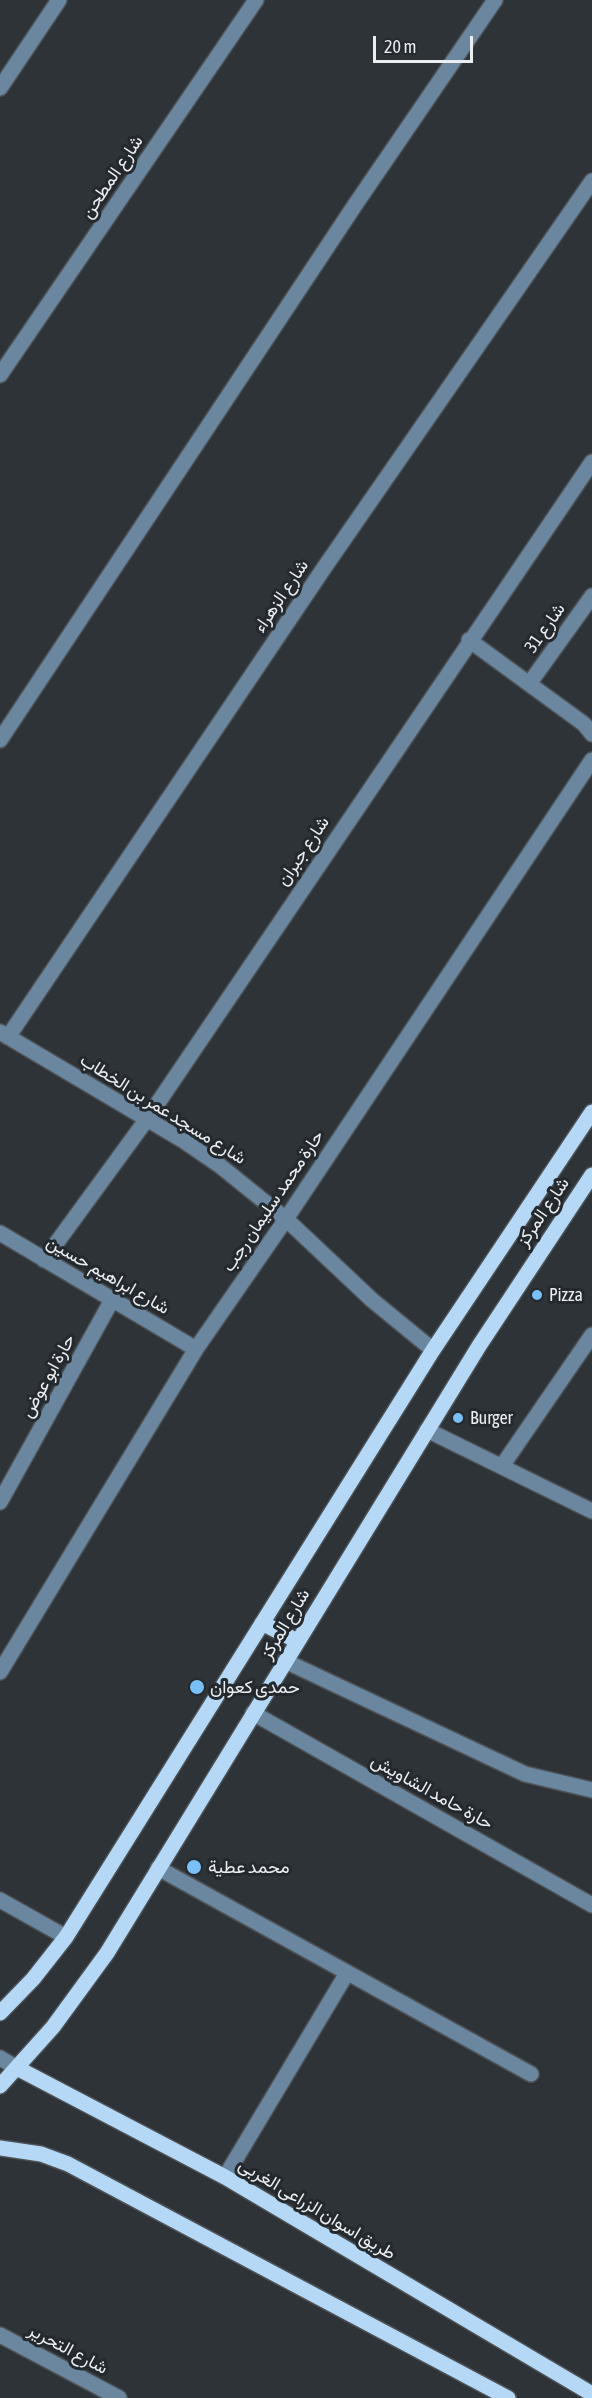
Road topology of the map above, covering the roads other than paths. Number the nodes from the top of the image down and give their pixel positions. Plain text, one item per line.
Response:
1 (59, 0) edge
2 (256, 0) edge
3 (495, 0) edge
4 (0, 88) edge
5 (592, 181) edge
6 (0, 375) edge
7 (592, 462) edge
8 (592, 596) edge
9 (469, 640) junction
10 (529, 684) junction
11 (592, 734) edge
12 (0, 740) edge
13 (592, 760) edge
14 (4, 1035) edge
15 (592, 1112) edge
16 (147, 1119) junction
17 (592, 1175) edge
18 (286, 1219) junction
19 (0, 1233) edge
20 (44, 1260) junction
21 (112, 1300) junction
22 (592, 1335) edge
23 (196, 1349) junction
24 (432, 1350) junction
25 (427, 1430) junction
26 (502, 1466) junction
27 (0, 1502) edge
28 (592, 1511) edge
29 (262, 1623) junction
30 (297, 1641) junction
31 (285, 1661) junction
32 (0, 1672) edge
33 (253, 1713) junction
34 (592, 1790) edge
35 (159, 1868) junction
36 (0, 1900) edge
37 (592, 1905) edge
38 (66, 1937) junction
39 (347, 1972) junction
40 (0, 2013) edge
41 (0, 2058) edge
42 (17, 2068) junction
43 (531, 2074) dead end
44 (0, 2086) edge
45 (0, 2148) edge
46 (225, 2177) junction
47 (0, 2335) edge
48 (592, 2394) edge
49 (118, 2398) edge
50 (508, 2398) edge

1 - 4 street
2 - 6 street, شارع المطحن
3 - 12 street
5 - 14 street, شارع الزهراء
7 - 9 street, شارع جبران
8 - 10 street, شارع 31
9 - 10 street
9 - 16 street, شارع جبران
10 - 11 street
13 - 18 street, حارة محمد سليمان رجب
14 - 16 street, شارع مسجد عمر بن الخطاب
15 - 24 main road, شارع المركز
16 - 18 street, شارع مسجد عمر بن الخطاب
16 - 20 street, شارع جبران
17 - 25 main road, شارع المركز
18 - 23 street, حارة محمد سليمان رجب
18 - 24 street, شارع مسجد عمر بن الخطاب
19 - 20 street, شارع ابراهيم حسين
20 - 21 street, شارع ابراهيم حسين
21 - 23 street, شارع ابراهيم حسين
21 - 27 street, حارة ابو عوض
22 - 26 street
23 - 32 street, حارة محمد سليمان رجب
24 - 29 main road, شارع المركز
25 - 26 street
25 - 30 main road, شارع المركز
26 - 28 street
29 - 30 main road
29 - 38 main road, شارع المركز
30 - 31 main road, شارع المركز
31 - 33 main road, شارع المركز
31 - 34 street
33 - 35 main road, شارع المركز
33 - 37 street, حارة حامد الشاويش
35 - 39 street
35 - 42 main road, شارع المركز
36 - 38 street
38 - 40 main road, شارع المركز
39 - 43 street
39 - 46 street
41 - 42 street
42 - 44 main road, شارع المركز
42 - 46 main road, طريق اسوان الزراعى الغربى
45 - 50 main road
46 - 48 main road, طريق اسوان الزراعى الغربى
47 - 49 street, شارع التحرير

